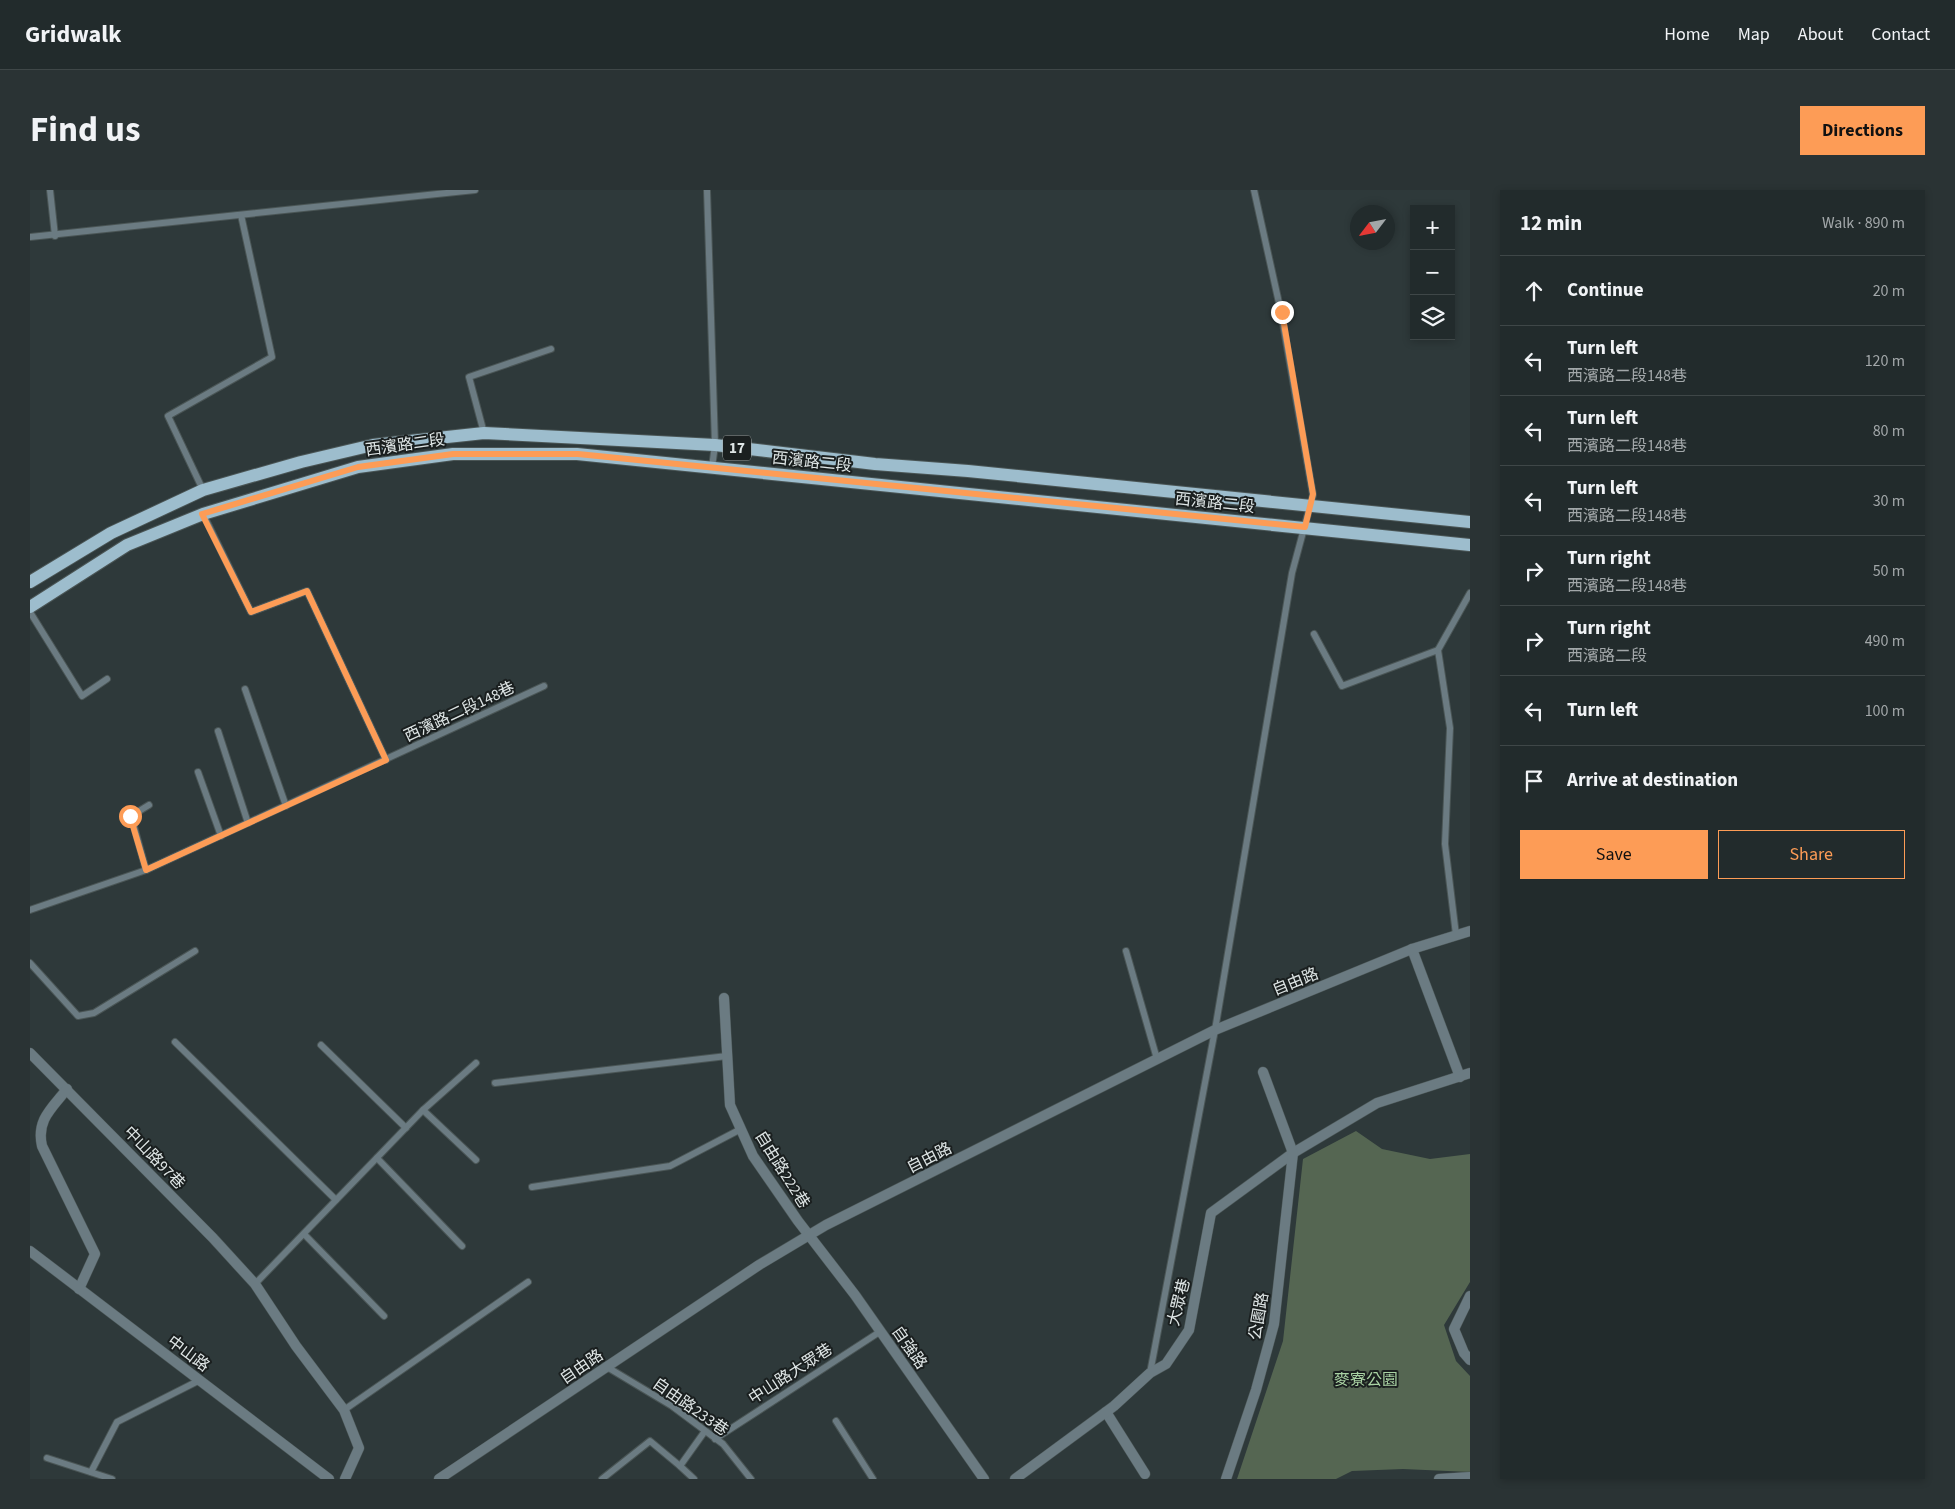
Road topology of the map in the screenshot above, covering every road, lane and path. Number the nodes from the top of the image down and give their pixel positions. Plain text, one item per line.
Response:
1 (50, 190) edge
2 (475, 190) edge
3 (707, 190) edge
4 (1254, 190) edge
5 (241, 215) junction
6 (55, 236) junction
7 (30, 238) edge
8 (551, 349) dead end
9 (484, 433) junction
10 (715, 445) junction
11 (712, 467) junction
12 (203, 490) junction
13 (1310, 507) junction
14 (202, 514) junction
15 (1470, 522) edge
16 (1305, 527) junction
17 (1470, 545) edge
18 (30, 582) edge
19 (1470, 593) edge
20 (30, 606) edge
21 (30, 612) edge
22 (1314, 634) dead end
23 (1438, 650) junction
24 (107, 679) dead end
25 (544, 686) dead end
26 (244, 689) dead end
27 (218, 731) dead end
28 (386, 760) junction
29 (198, 772) dead end
30 (149, 805) dead end
31 (286, 806) junction
32 (248, 823) junction
33 (221, 836) junction
34 (146, 870) junction
35 (30, 910) edge
36 (1470, 931) edge
37 (1456, 935) junction
38 (1412, 949) junction
39 (195, 951) dead end
40 (1126, 951) dead end
41 (30, 963) edge
42 (724, 998) dead end
43 (1216, 1030) junction
44 (175, 1042) dead end
45 (321, 1045) dead end
46 (30, 1054) edge
47 (727, 1056) junction
48 (1157, 1059) junction
49 (476, 1063) dead end
50 (1263, 1072) dead end
51 (1465, 1075) edge
52 (495, 1083) dead end
53 (67, 1089) junction
54 (423, 1110) junction
55 (406, 1128) junction
56 (741, 1129) junction
57 (1293, 1153) junction
58 (376, 1158) junction
59 (476, 1160) dead end
60 (532, 1187) dead end
61 (336, 1200) junction
62 (304, 1234) junction
63 (809, 1235) junction
64 (462, 1246) dead end
65 (30, 1251) edge
66 (528, 1282) dead end
67 (256, 1284) junction
68 (79, 1289) junction
69 (1470, 1296) edge
70 (384, 1316) dead end
71 (881, 1331) junction
72 (1470, 1360) edge
73 (607, 1367) junction
74 (1150, 1373) junction
75 (200, 1380) junction
76 (344, 1410) junction
77 (1106, 1412) junction
78 (836, 1421) dead end
79 (705, 1431) junction
80 (715, 1439) junction
81 (47, 1458) dead end
82 (680, 1466) junction
83 (91, 1472) junction
84 (1145, 1474) dead end
85 (323, 1477) edge
86 (1470, 1477) edge
87 (112, 1479) edge
88 (345, 1479) edge
89 (439, 1479) edge
90 (602, 1479) edge
91 (694, 1479) edge
92 (751, 1479) edge
93 (873, 1479) edge
94 (984, 1479) edge
95 (1015, 1479) edge
96 (1226, 1479) edge
97 (1439, 1479) edge

1 - 6 lane
2 - 5 lane
3 - 10 lane
4 - 13 lane
5 - 6 lane
5 - 12 lane
6 - 7 lane
8 - 9 lane
9 - 10 main road, 西濱路二段 / 17
9 - 12 main road, 西濱路二段 / 17
10 - 11 lane
10 - 13 main road, 西濱路二段 / 17
11 - 14 main road, 西濱路二段 / 17
11 - 16 main road, 西濱路二段 / 17
12 - 18 main road, 西濱路二段 / 17
13 - 15 main road, 西濱路二段 / 17
13 - 16 lane
14 - 20 main road, 西濱路二段 / 17
14 - 28 lane
16 - 17 main road, 西濱路二段 / 17
16 - 43 lane
19 - 23 lane
21 - 24 lane
22 - 23 lane
23 - 37 lane
25 - 28 lane, 西濱路二段148巷
26 - 31 lane
27 - 32 lane
28 - 31 lane, 西濱路二段148巷
29 - 33 lane
30 - 34 lane
31 - 32 lane, 西濱路二段148巷
32 - 33 lane, 西濱路二段148巷
33 - 34 lane, 西濱路二段148巷
34 - 35 lane, 西濱路二段148巷
36 - 37 street, 自由路
37 - 38 street, 自由路
38 - 43 street, 自由路
38 - 51 street
39 - 41 lane
40 - 48 lane
42 - 47 street, 自由路222巷
43 - 48 street, 自由路
43 - 74 lane
44 - 61 lane
45 - 55 lane
46 - 53 street, 中山路97巷
47 - 52 lane
47 - 56 street, 自由路222巷
48 - 63 street, 自由路
49 - 54 lane
50 - 57 street
51 - 57 street
53 - 67 street, 中山路97巷
53 - 68 street
54 - 55 lane
54 - 59 lane
55 - 58 lane
56 - 60 lane
56 - 63 street, 自由路222巷
57 - 74 street, 大眾巷
57 - 96 street, 公園路
58 - 61 lane
58 - 64 lane
61 - 62 lane
62 - 67 lane
62 - 70 lane
63 - 71 street, 自強路
63 - 73 street, 自由路
65 - 68 street, 中山路
66 - 76 lane
67 - 76 street, 中山路97巷
68 - 75 street, 中山路
69 - 72 street
71 - 80 lane, 中山路大眾巷
71 - 94 street, 自強路
73 - 79 lane, 自由路233巷
73 - 89 street, 自由路
74 - 77 street, 大眾巷
75 - 83 lane
75 - 85 street, 中山路
76 - 88 street, 中山路97巷
77 - 84 street
77 - 95 street, 大眾巷
78 - 93 lane
79 - 80 lane, 自由路233巷
79 - 82 lane
80 - 92 lane, 自由路233巷
81 - 83 lane
82 - 90 lane
82 - 91 lane
83 - 87 lane
86 - 97 street

